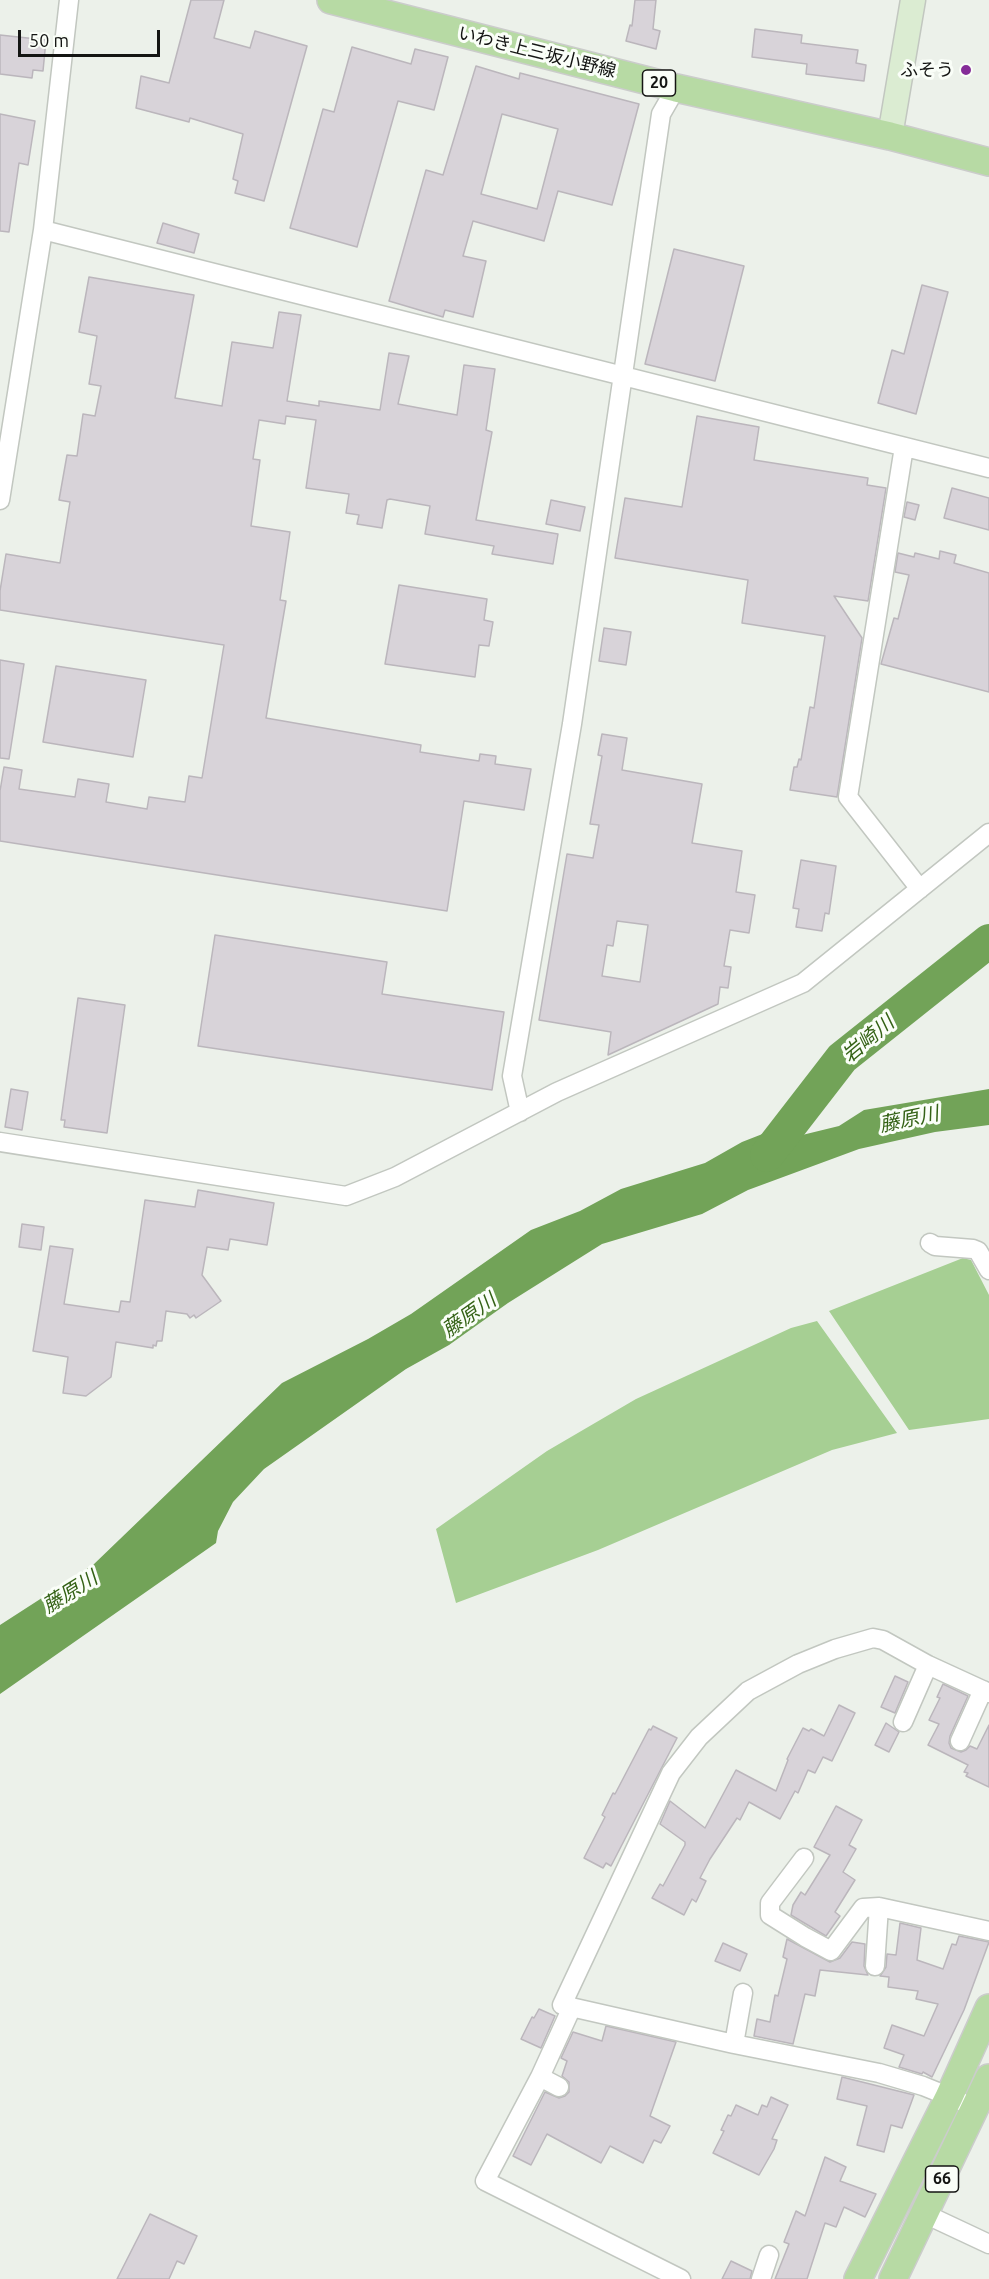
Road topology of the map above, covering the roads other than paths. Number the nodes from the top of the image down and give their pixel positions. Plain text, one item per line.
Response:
1 (69, 0) edge
2 (331, 0) edge
3 (913, 0) edge
4 (676, 88) junction
5 (890, 136) junction
6 (989, 162) edge
7 (43, 230) junction
8 (624, 376) junction
9 (904, 447) junction
10 (989, 468) edge
11 (0, 500) edge
12 (989, 833) edge
13 (920, 889) junction
14 (520, 1112) junction
15 (0, 1142) edge
16 (930, 1243) dead end
17 (989, 1270) edge
18 (928, 1665) junction
19 (986, 1691) edge
20 (903, 1722) dead end
21 (960, 1741) dead end
22 (804, 1858) dead end
23 (879, 1907) junction
24 (989, 1931) edge
25 (876, 1966) dead end
26 (743, 1993) dead end
27 (572, 2007) junction
28 (989, 2008) edge
29 (734, 2044) junction
30 (540, 2077) junction
31 (989, 2078) edge
32 (559, 2087) dead end
33 (949, 2097) junction
34 (975, 2107) junction
35 (925, 2214) junction
36 (989, 2244) edge
37 (769, 2255) dead end
38 (681, 2279) edge
39 (761, 2279) edge
40 (858, 2279) edge
41 (893, 2279) edge

1 - 7 street
2 - 4 main road, いわき上三坂小野線 / 20
3 - 5 street
4 - 5 main road, いわき上三坂小野線 / 20
4 - 8 street
5 - 6 main road, いわき上三坂小野線 / 20
7 - 8 street
7 - 11 street
8 - 9 street
8 - 14 street
9 - 10 street
9 - 13 street
12 - 13 street
13 - 14 street
14 - 15 street
16 - 17 street
18 - 19 street
18 - 20 street
18 - 27 street
19 - 21 street
22 - 23 street
23 - 24 street
23 - 25 street
26 - 29 street
27 - 29 street
27 - 30 street
28 - 33 main road, 66
29 - 33 street
30 - 32 street
30 - 38 street
31 - 34 main road, 66
33 - 34 street
33 - 40 main road, 66
34 - 35 main road, 66
35 - 36 street
35 - 41 main road, 66
37 - 39 street

